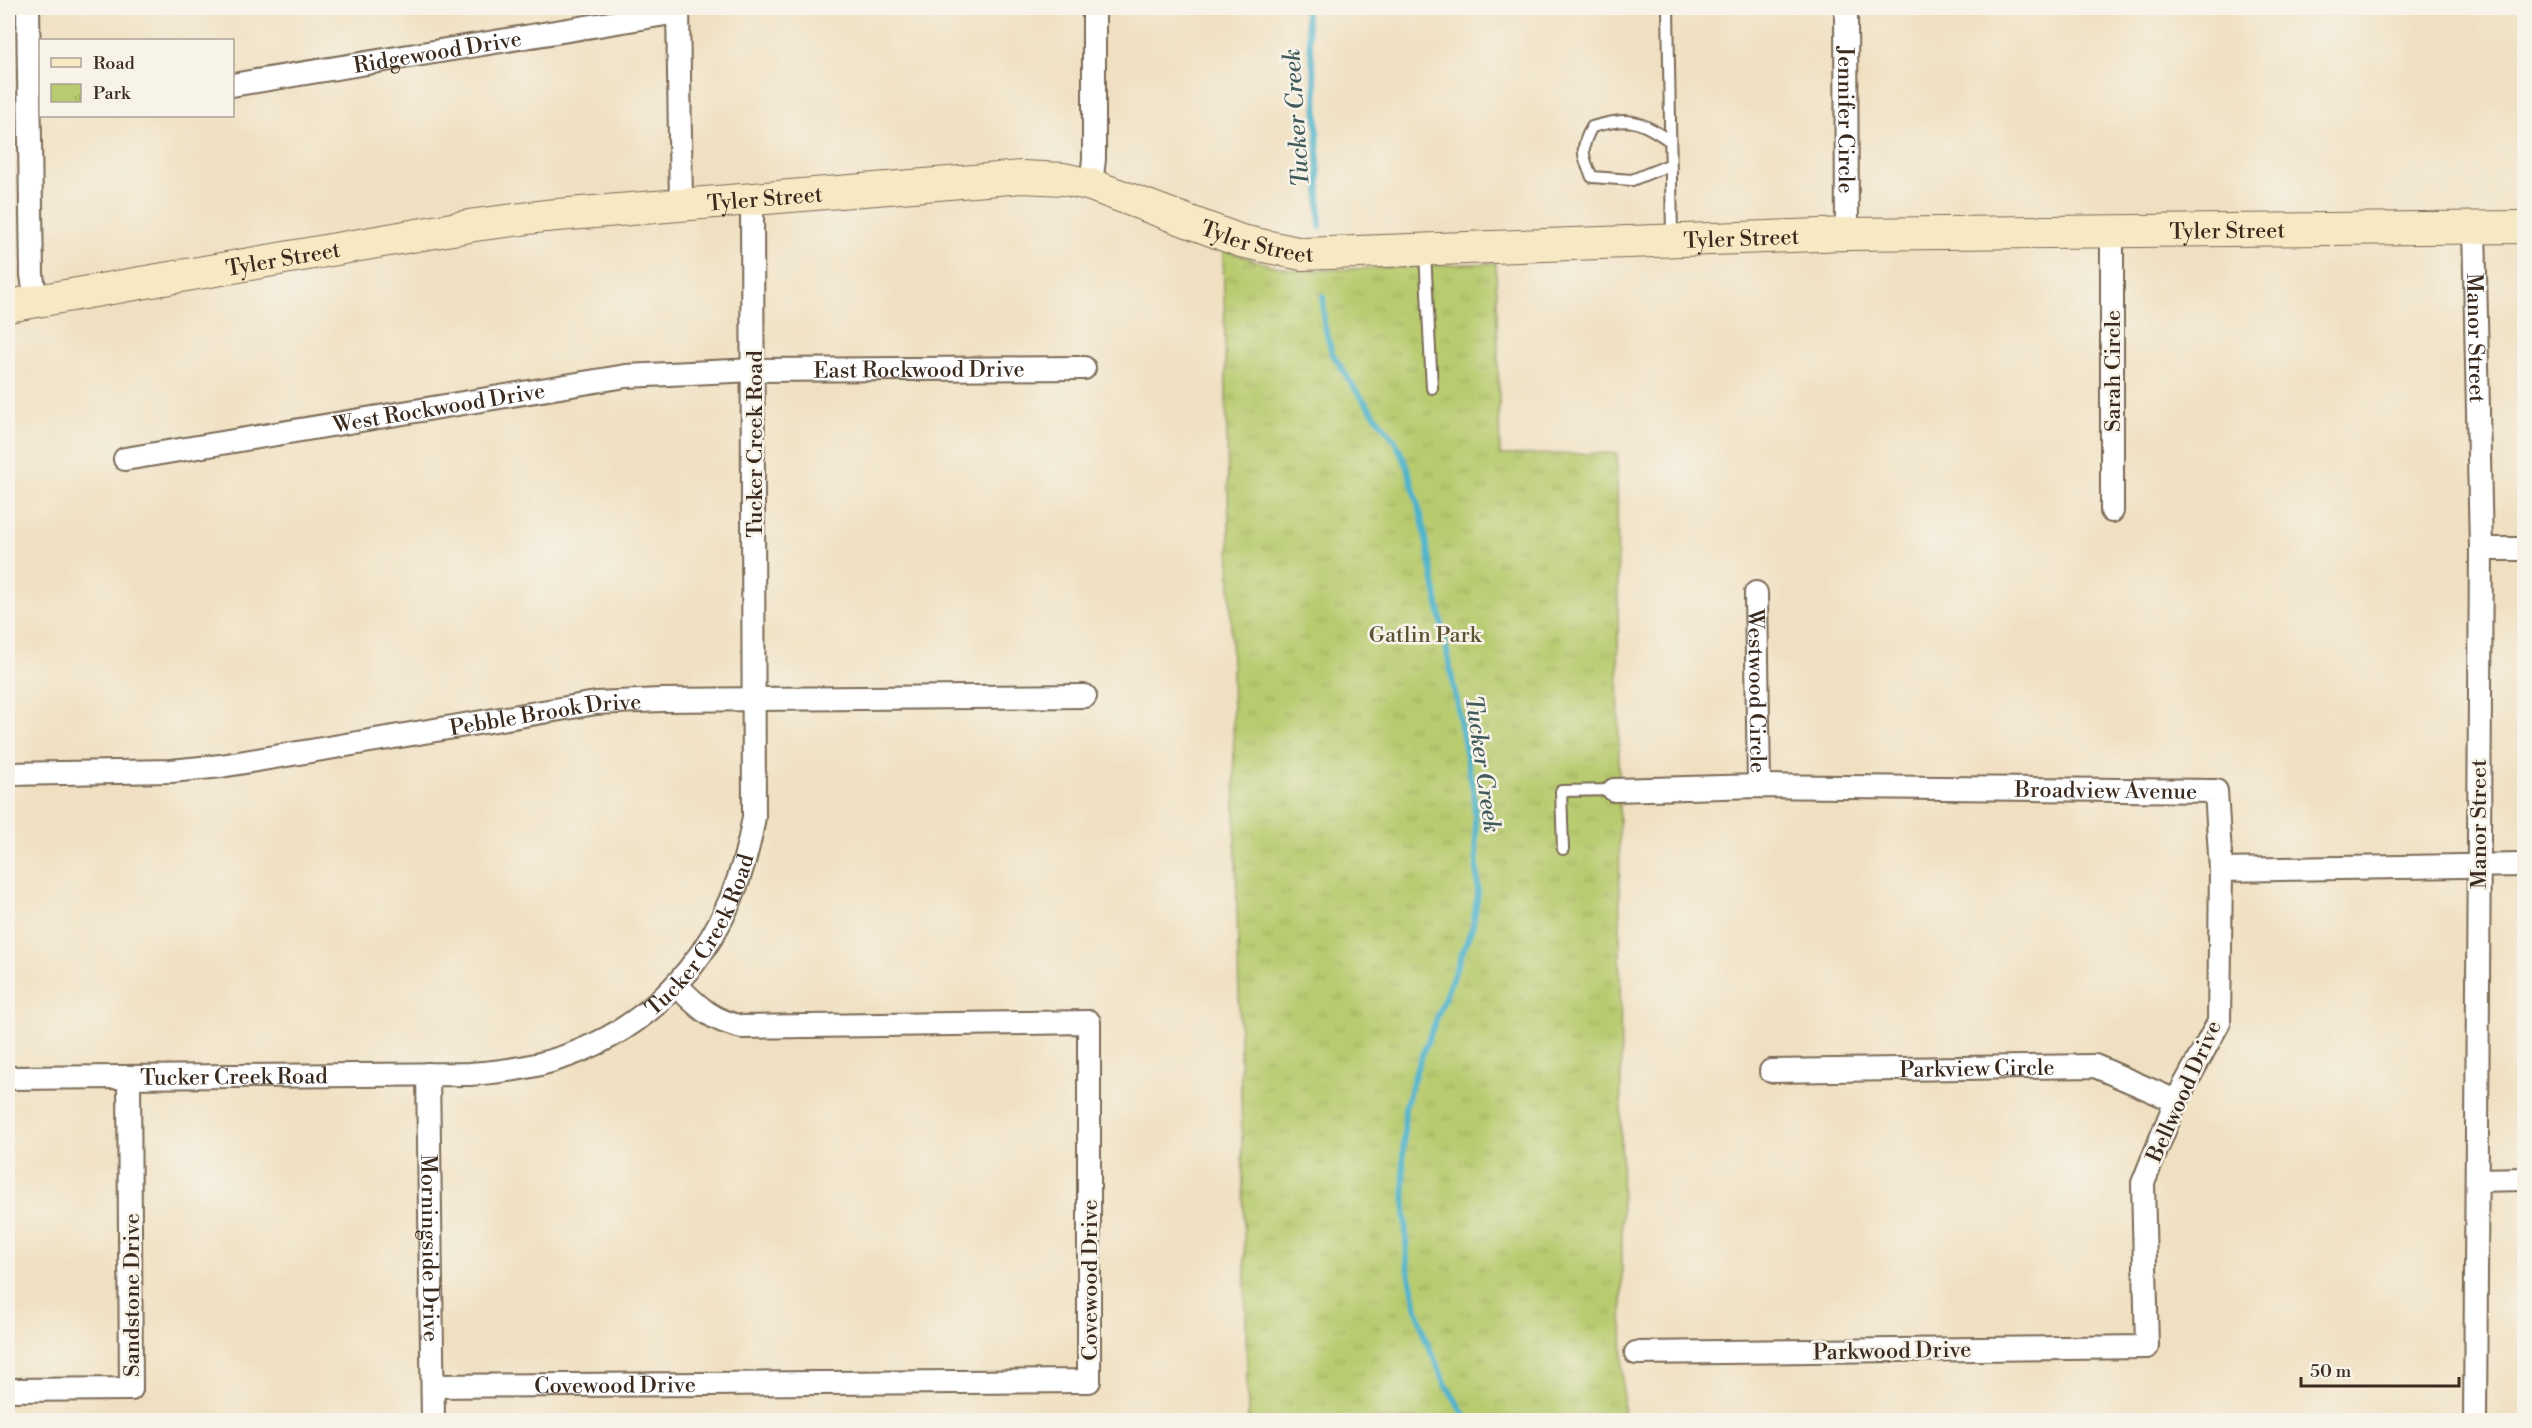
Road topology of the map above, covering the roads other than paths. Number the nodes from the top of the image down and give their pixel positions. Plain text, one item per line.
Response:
1 (28, 8) edge
2 (1094, 8) edge
3 (1668, 8) edge
4 (1846, 8) edge
5 (678, 10) edge
6 (234, 85) edge
7 (39, 108) edge
8 (40, 117) edge
9 (1670, 141) junction
10 (1669, 165) junction
11 (1091, 184) junction
12 (752, 199) junction
13 (681, 204) junction
14 (2524, 227) edge
15 (2474, 228) junction
16 (2112, 231) junction
17 (1847, 234) junction
18 (1672, 240) junction
19 (1425, 250) junction
20 (22, 304) edge
21 (1084, 368) dead end
22 (754, 370) junction
23 (1432, 388) dead end
24 (125, 459) dead end
25 (2112, 511) dead end
26 (2481, 549) junction
27 (2524, 549) edge
28 (1756, 593) dead end
29 (1085, 696) dead end
30 (755, 699) junction
31 (8, 774) edge
32 (1759, 786) junction
33 (1614, 790) joint
34 (1563, 849) dead end
35 (2524, 865) edge
36 (2478, 866) junction
37 (2220, 870) junction
38 (676, 985) junction
39 (1771, 1071) dead end
40 (428, 1074) junction
41 (129, 1077) junction
42 (8, 1078) edge
43 (2176, 1101) junction
44 (2524, 1179) edge
45 (2477, 1180) junction
46 (2147, 1347) joint
47 (1636, 1353) dead end
48 (433, 1386) junction
49 (8, 1390) edge
50 (433, 1420) edge
51 (2475, 1420) edge

1 - 7 street
2 - 11 street
3 - 9 lane
4 - 17 street, Jennifer Circle
5 - 6 street, Ridgewood Drive
5 - 13 street
8 - 20 street
9 - 10 lane
9 - 10 lane
10 - 18 lane
11 - 12 street, Tyler Street
11 - 19 street, Tyler Street
12 - 13 street, Tyler Street
12 - 22 street, Tucker Creek Road
13 - 20 street, Tyler Street
14 - 15 street, Tyler Street
15 - 16 street, Tyler Street
15 - 26 street, Manor Street
16 - 17 street, Tyler Street
16 - 25 street, Sarah Circle
17 - 18 street, Tyler Street
18 - 19 street, Tyler Street
19 - 23 lane
21 - 22 street, East Rockwood Drive
22 - 24 street, West Rockwood Drive
22 - 30 street, Tucker Creek Road
26 - 27 street
26 - 36 street, Manor Street
28 - 32 street, Westwood Circle
29 - 30 street, Pebble Brook Drive
30 - 31 street, Pebble Brook Drive
30 - 38 street, Tucker Creek Road
32 - 33 street, Broadview Avenue
32 - 37 street, Broadview Avenue
33 - 34 lane
35 - 36 street
36 - 37 street
36 - 45 street, Manor Street
37 - 43 street, Bellwood Drive
38 - 40 street, Tucker Creek Road
38 - 48 street, Covewood Drive
39 - 43 street, Parkview Circle
40 - 41 street, Tucker Creek Road
40 - 48 street, Morningside Drive
41 - 42 street, Tucker Creek Road
41 - 49 street, Sandstone Drive
43 - 46 street, Bellwood Drive
44 - 45 street
45 - 51 street, Manor Street
46 - 47 street, Parkwood Drive
48 - 50 street, Morningside Drive

